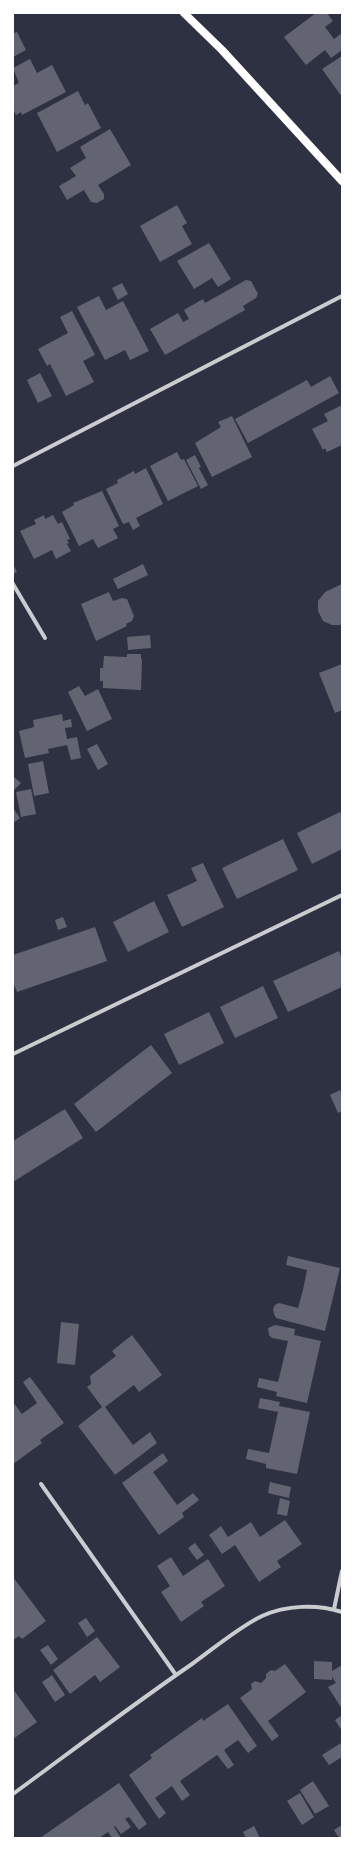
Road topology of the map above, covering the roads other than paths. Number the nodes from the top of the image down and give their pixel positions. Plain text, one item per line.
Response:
1 (184, 13) edge
2 (342, 181) edge
3 (342, 296) edge
4 (13, 466) edge
5 (13, 584) edge
6 (45, 638) dead end
7 (342, 895) edge
8 (13, 1054) edge
9 (42, 1484) dead end
10 (342, 1571) edge
11 (334, 1609) junction
12 (342, 1612) edge
13 (176, 1675) junction
14 (13, 1794) edge

1 - 2 main road
3 - 4 street
5 - 6 street
7 - 8 street
9 - 13 street
10 - 11 street
11 - 12 street
11 - 13 street
13 - 14 street

